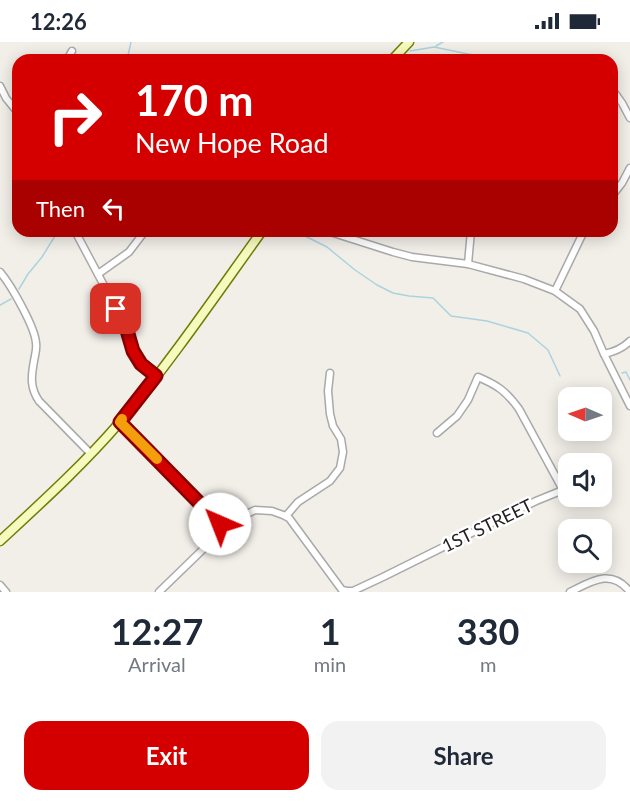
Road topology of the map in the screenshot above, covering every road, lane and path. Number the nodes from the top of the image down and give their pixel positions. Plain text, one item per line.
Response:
1 (409, 42) edge
2 (72, 51) dead end
3 (70, 54) edge
4 (398, 54) edge
5 (0, 86) edge
6 (618, 97) edge
7 (12, 106) edge
8 (630, 118) edge
9 (630, 168) edge
10 (622, 183) junction
11 (618, 188) edge
12 (630, 188) edge
13 (78, 237) edge
14 (140, 237) edge
15 (258, 237) edge
16 (346, 237) edge
17 (470, 237) edge
18 (581, 237) edge
19 (468, 264) junction
20 (0, 272) edge
21 (98, 274) junction
22 (555, 291) junction
23 (630, 342) edge
24 (604, 354) junction
25 (330, 373) dead end
26 (156, 376) junction
27 (630, 406) edge
28 (120, 422) junction
29 (437, 433) dead end
30 (91, 454) junction
31 (286, 516) junction
32 (225, 528) junction
33 (0, 541) edge
34 (0, 585) edge
35 (6, 592) edge
36 (159, 592) edge
37 (570, 592) edge
38 (630, 592) edge

1 - 4 street
2 - 3 street
5 - 7 street
6 - 8 street
9 - 10 street
10 - 11 street
10 - 12 street
13 - 21 street
14 - 21 street
15 - 26 street
16 - 19 street
17 - 19 street
18 - 22 street
19 - 22 street
20 - 30 street
21 - 26 street
22 - 24 street
23 - 24 street
24 - 27 street
25 - 31 street
26 - 28 street
28 - 30 street
28 - 32 street
29 - 31 street, 1ST STREET
30 - 33 street
31 - 32 street
32 - 36 street
34 - 35 street
37 - 38 street

